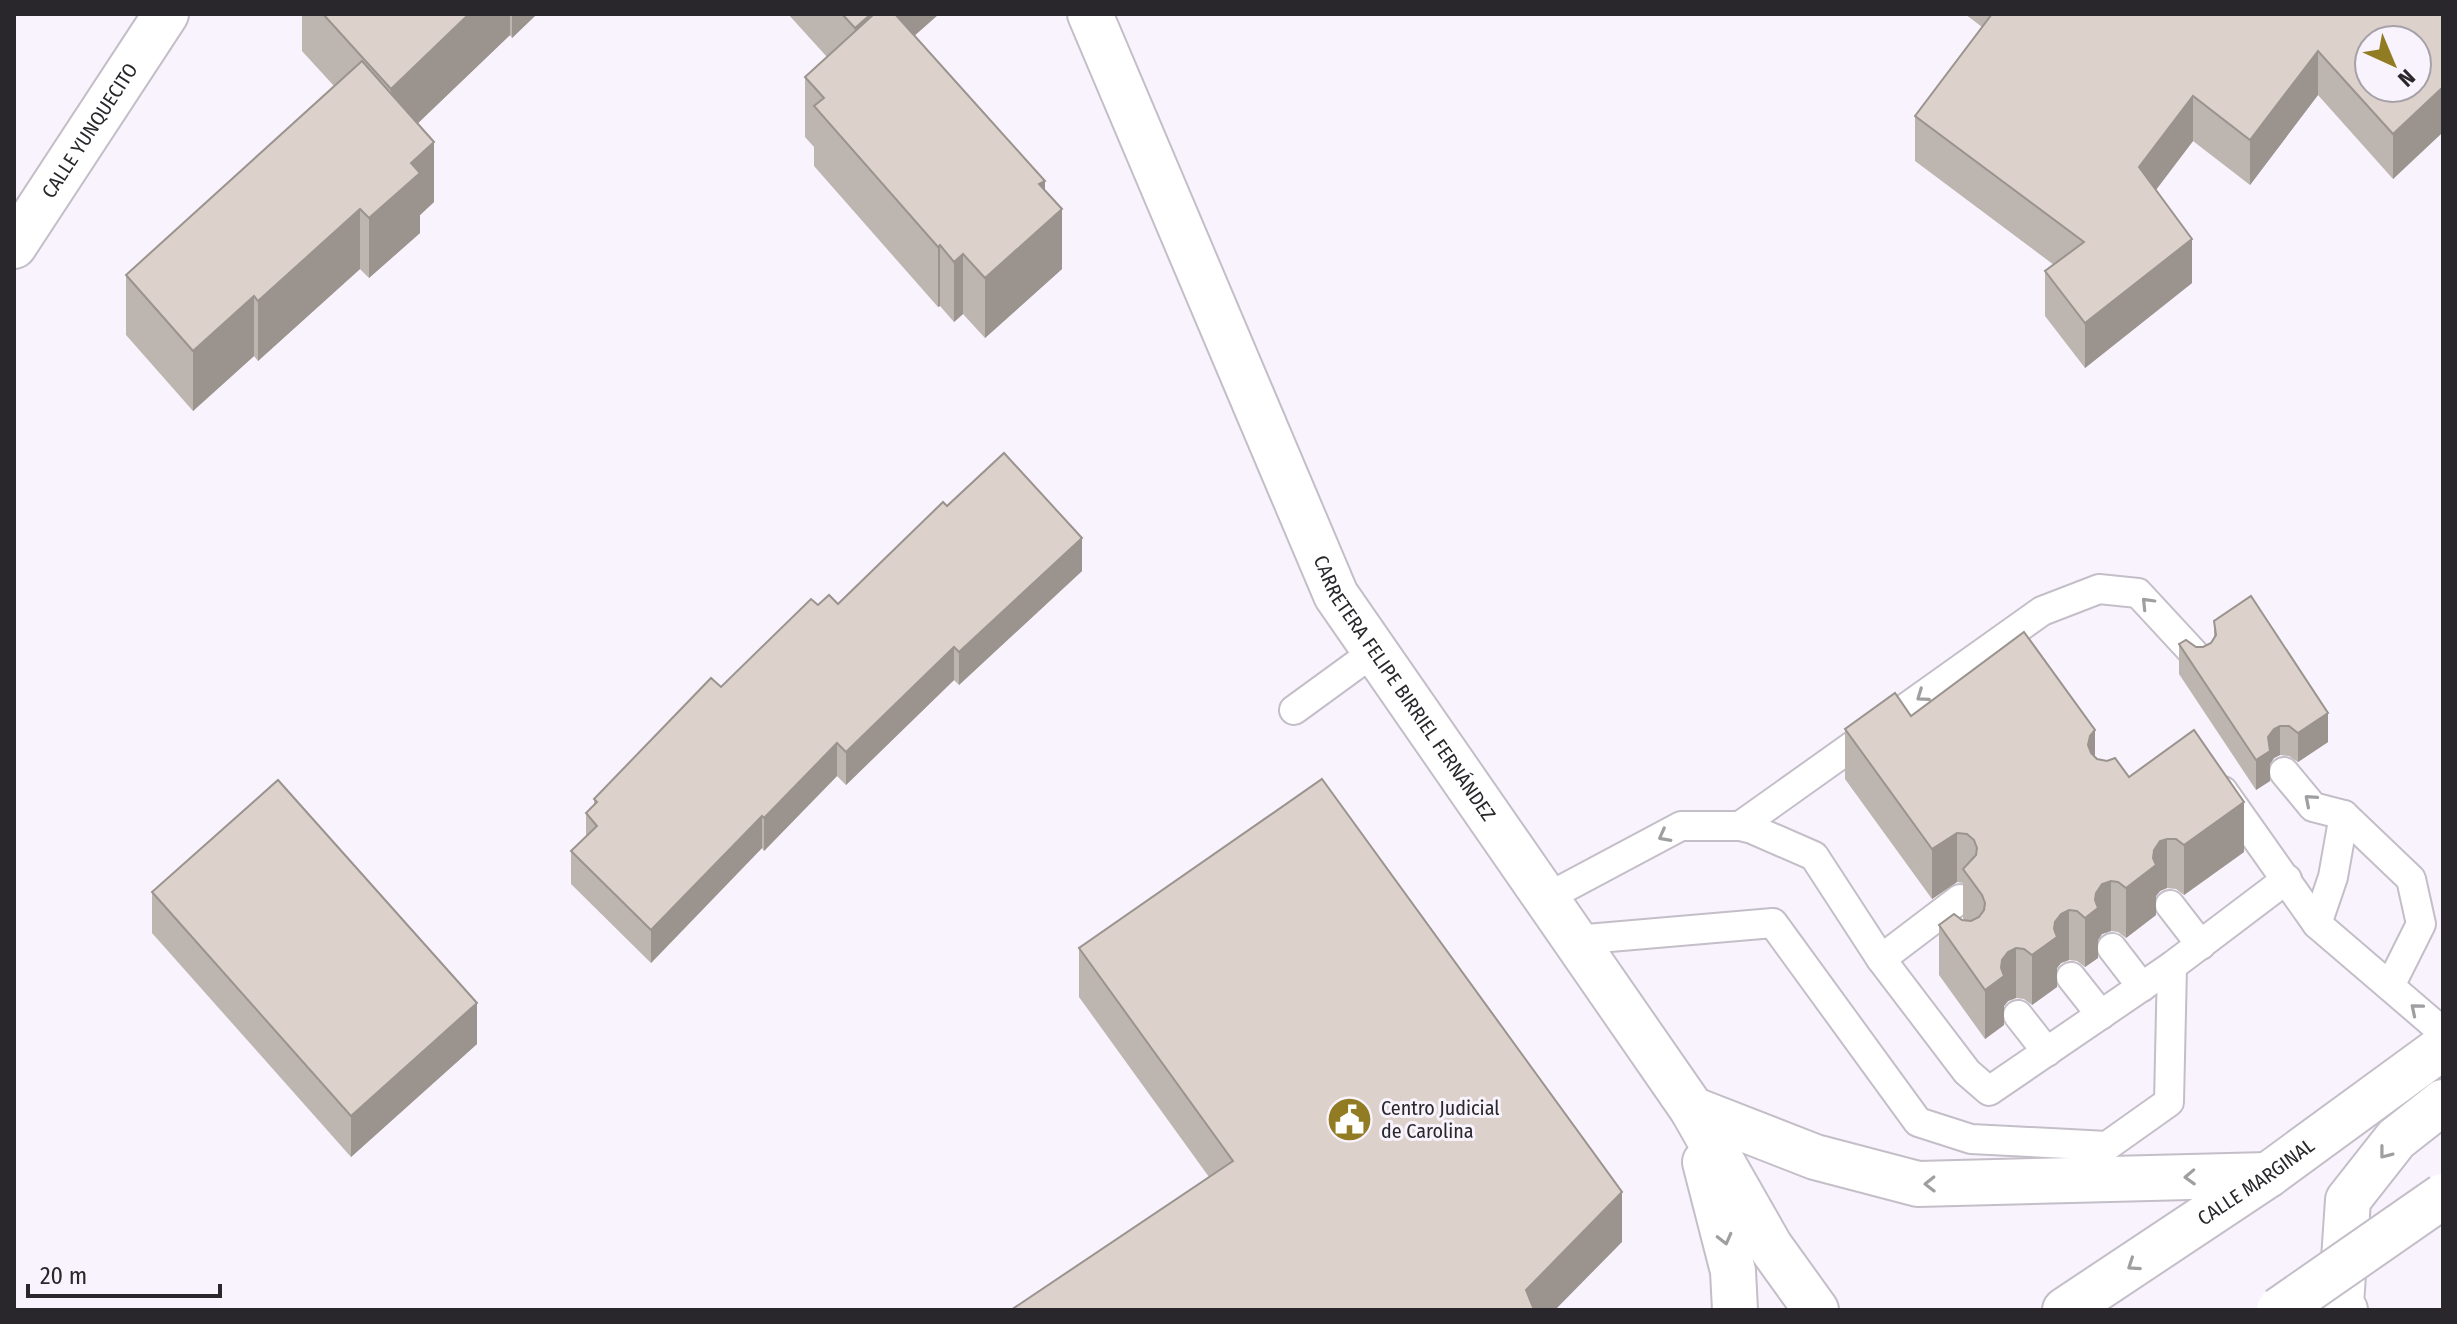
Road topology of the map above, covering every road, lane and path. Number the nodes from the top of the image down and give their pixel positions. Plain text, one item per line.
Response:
1 (166, 14) edge
2 (1090, 14) edge
3 (14, 246) edge
4 (1375, 651) junction
5 (2200, 660) edge
6 (1294, 710) dead end
7 (2203, 765) edge
8 (2284, 772) dead end
9 (2344, 815) junction
10 (1740, 826) junction
11 (2287, 879) junction
12 (1546, 898) junction
13 (2170, 905) dead end
14 (1951, 916) edge
15 (2317, 924) junction
16 (1575, 940) junction
17 (2201, 945) junction
18 (2112, 948) dead end
19 (1881, 959) junction
20 (2172, 966) junction
21 (2071, 977) dead end
22 (2390, 986) junction
23 (2142, 987) junction
24 (2018, 1015) dead end
25 (2101, 1015) junction
26 (2443, 1032) edge
27 (2443, 1047) edge
28 (2047, 1052) junction
29 (2443, 1102) edge
30 (1692, 1109) junction
31 (2268, 1175) junction
32 (2443, 1196) edge
33 (1735, 1310) edge
34 (1816, 1310) edge
35 (2065, 1310) edge
36 (2279, 1310) edge
37 (2345, 1310) edge

1 - 3 street, CALLE YUNQUECITO
2 - 4 street, CARRETERA FELIPE BIRRIEL FERNÁNDEZ
4 - 6 lane
4 - 12 street, CARRETERA FELIPE BIRRIEL FERNÁNDEZ
5 -> 10 lane
7 - 11 lane
9 -> 8 lane
9 - 15 lane
9 - 22 lane
10 -> 12 lane
10 - 19 lane
11 - 15 lane
11 - 17 lane
12 - 16 street, CARRETERA FELIPE BIRRIEL FERNÁNDEZ
13 - 17 lane
14 - 19 lane
15 - 22 lane
16 - 20 lane
16 - 30 street, CARRETERA FELIPE BIRRIEL FERNÁNDEZ
17 - 20 lane
18 - 23 lane
19 - 28 lane
20 - 23 lane
21 - 25 lane
26 -> 22 lane
23 - 25 lane
24 - 28 lane
25 - 28 lane
27 - 31 street, CALLE MARGINAL
29 -> 37 street
31 -> 30 street
30 -> 33 street
30 - 34 street, CARRETERA FELIPE BIRRIEL FERNÁNDEZ
31 -> 35 street, CALLE MARGINAL
32 - 36 street, bridge

